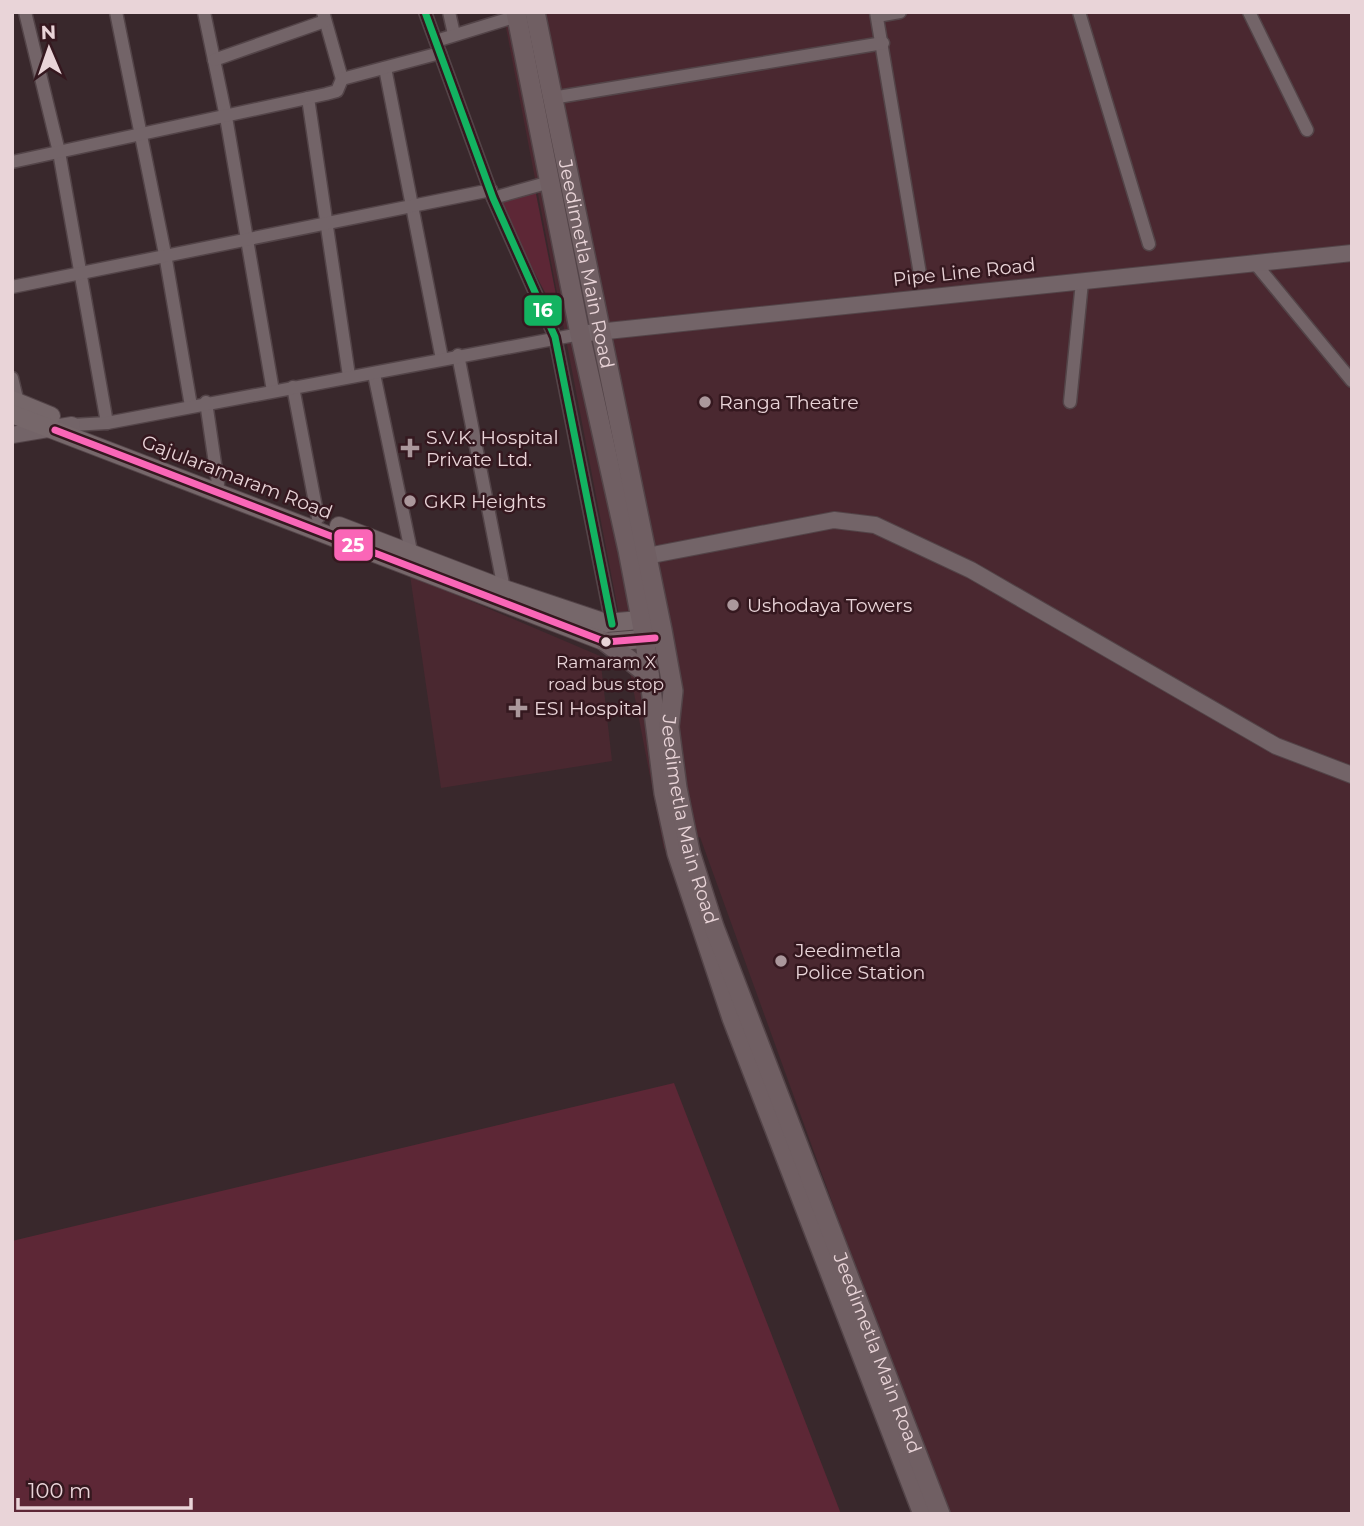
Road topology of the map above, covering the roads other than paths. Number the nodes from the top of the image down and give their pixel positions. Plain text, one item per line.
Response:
1 (25, 12) edge
2 (116, 12) edge
3 (204, 12) edge
4 (425, 12) edge
5 (449, 12) edge
6 (900, 12) edge
7 (1079, 12) edge
8 (1249, 12) edge
9 (523, 13) edge
10 (877, 14) edge
11 (324, 17) edge
12 (454, 34) junction
13 (883, 43) junction
14 (438, 47) junction
15 (214, 60) junction
16 (385, 68) junction
17 (342, 79) junction
18 (308, 98) junction
19 (552, 98) junction
20 (226, 117) junction
21 (1307, 130) dead end
22 (140, 136) junction
23 (59, 152) junction
24 (12, 162) edge
25 (550, 182) junction
26 (492, 194) junction
27 (410, 207) junction
28 (327, 224) junction
29 (246, 239) junction
30 (1149, 244) dead end
31 (1352, 253) edge
32 (165, 254) junction
33 (1254, 262) junction
34 (79, 272) junction
35 (920, 274) dead end
36 (1082, 282) junction
37 (12, 287) edge
38 (589, 333) junction
39 (555, 337) junction
40 (458, 355) junction
41 (442, 359) junction
42 (374, 374) junction
43 (349, 376) junction
44 (12, 378) edge
45 (1352, 382) edge
46 (293, 387) junction
47 (273, 391) junction
48 (1070, 401) dead end
49 (206, 402) junction
50 (14, 406) edge
51 (191, 406) junction
52 (107, 423) junction
53 (72, 425) junction
54 (51, 428) junction
55 (12, 435) edge
56 (621, 441) junction
57 (218, 484) junction
58 (318, 518) junction
59 (411, 551) junction
60 (647, 556) junction
61 (503, 589) junction
62 (648, 629) junction
63 (609, 633) junction
64 (649, 675) junction
65 (669, 727) junction
66 (1352, 775) edge
67 (740, 1016) junction
68 (923, 1514) edge
69 (940, 1514) edge

1 - 23 street
2 - 22 street
3 - 15 street
4 - 14 street
5 - 12 street
6 - 10 street
7 - 30 street
8 - 21 street
9 - 12 street
9 - 19 main road, Jeedimetla Main Road
9 - 25 main road, Jeedimetla Main Road
10 - 13 street
11 - 15 street
11 - 17 street
12 - 14 street
13 - 19 street
13 - 35 street
14 - 16 street
14 - 26 street
15 - 20 street
16 - 17 street
16 - 27 street
17 - 18 street
18 - 20 street
18 - 28 street
19 - 38 main road, Jeedimetla Main Road
20 - 22 street
20 - 29 street
22 - 23 street
22 - 32 street
23 - 24 street
23 - 34 street
25 - 26 street
25 - 38 main road, Jeedimetla Main Road
26 - 27 street
26 - 39 street
27 - 28 street
27 - 41 street
28 - 29 street
28 - 43 street
29 - 32 street
29 - 47 street
31 - 33 street, Pipe Line Road
32 - 34 street
32 - 51 street
33 - 36 street, Pipe Line Road
33 - 45 street
34 - 37 street
34 - 52 street
36 - 38 street, Pipe Line Road
36 - 48 street
38 - 39 street
38 - 56 main road, Jeedimetla Main Road
38 - 62 main road, Jeedimetla Main Road
39 - 40 street
39 - 63 street
40 - 41 street
40 - 61 street
41 - 42 street
42 - 43 street
42 - 59 street
43 - 46 street
44 - 50 street
46 - 47 street
46 - 58 street
47 - 49 street
49 - 51 street
49 - 57 street
50 - 53 main road, Gajularamaram Road
50 - 54 main road, Gajularamaram Road
51 - 52 street
52 - 53 street
53 - 54 street
53 - 57 main road, Gajularamaram Road
54 - 55 street
54 - 63 main road, Gajularamaram Road
56 - 60 main road, Jeedimetla Main Road
56 - 62 main road
57 - 58 main road, Gajularamaram Road
58 - 59 main road, Gajularamaram Road
59 - 61 main road, Gajularamaram Road
60 - 65 main road, Jeedimetla Main Road
60 - 66 street
61 - 63 main road, Gajularamaram Road
62 - 63 main road, Gajularamaram Road
62 - 64 main road, Jeedimetla Main Road
62 - 65 main road
63 - 64 main road
64 - 67 main road, Jeedimetla Main Road
65 - 67 main road, Jeedimetla Main Road
67 - 68 main road, Jeedimetla Main Road
67 - 69 main road, Jeedimetla Main Road

